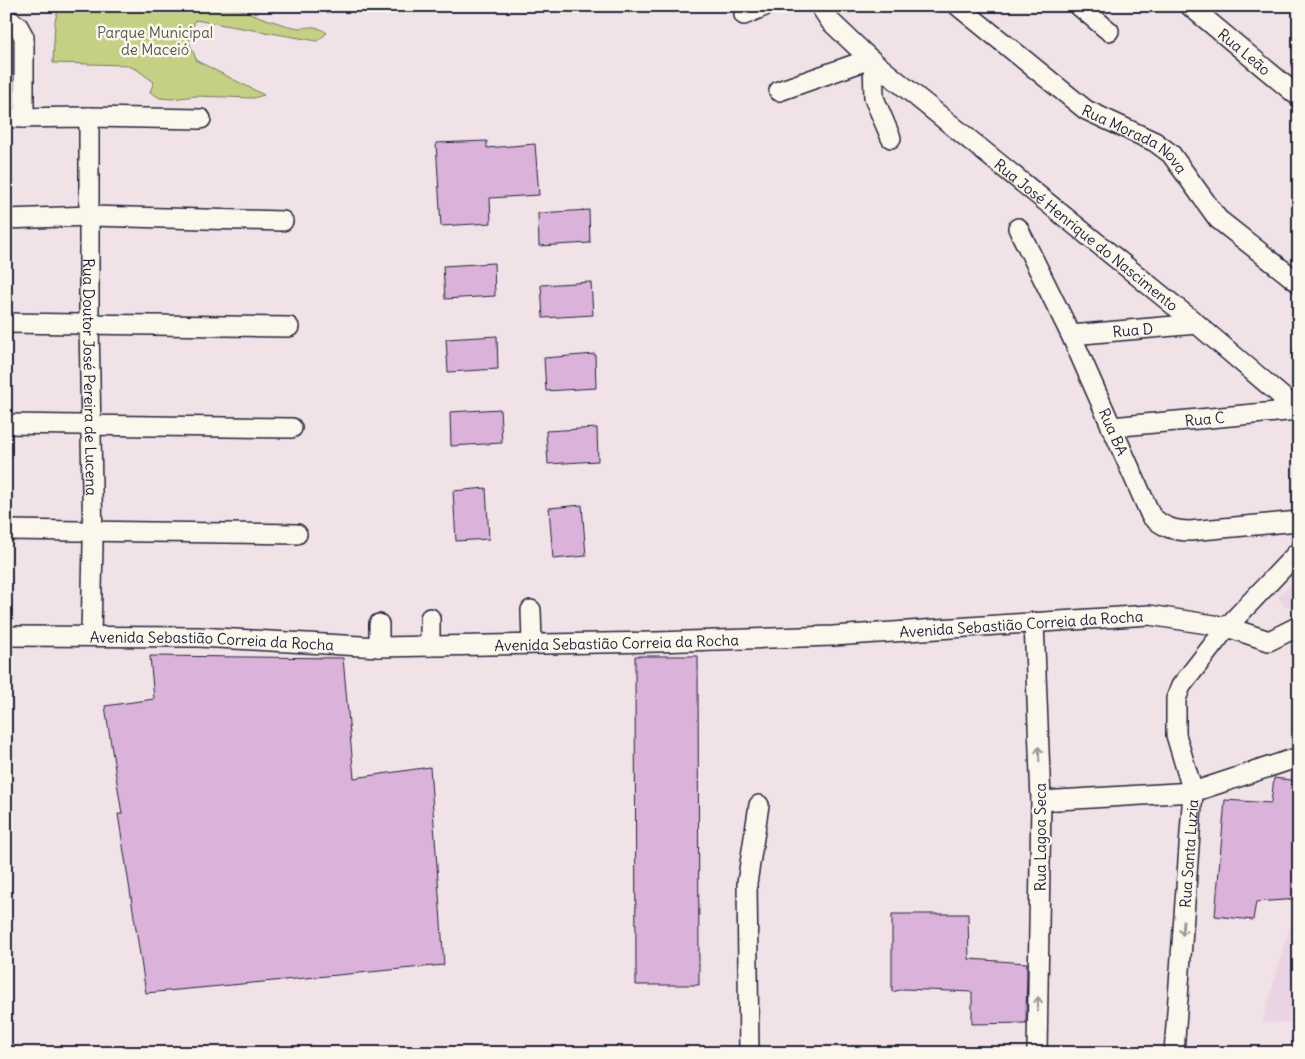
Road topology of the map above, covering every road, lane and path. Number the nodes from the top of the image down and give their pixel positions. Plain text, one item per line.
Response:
1 (765, 6) edge
2 (820, 6) edge
3 (958, 6) edge
4 (1079, 6) edge
5 (1190, 6) edge
6 (744, 15) dead end
7 (6, 18) edge
8 (1109, 31) dead end
9 (871, 60) junction
10 (779, 91) dead end
11 (1299, 97) edge
12 (90, 117) junction
13 (15, 118) edge
14 (201, 119) dead end
15 (891, 138) dead end
16 (90, 216) junction
17 (6, 219) edge
18 (283, 221) dead end
19 (1018, 228) dead end
20 (1299, 283) edge
21 (6, 323) edge
22 (90, 324) junction
23 (1197, 324) junction
24 (289, 327) dead end
25 (1071, 335) junction
26 (1298, 410) edge
27 (6, 424) edge
28 (92, 425) junction
29 (1111, 427) junction
30 (292, 428) dead end
31 (1299, 521) edge
32 (6, 530) edge
33 (92, 531) junction
34 (296, 534) dead end
35 (1299, 552) edge
36 (531, 610) dead end
37 (430, 618) dead end
38 (1034, 622) junction
39 (379, 624) dead end
40 (1299, 626) edge
41 (1227, 627) junction
42 (6, 636) edge
43 (91, 636) junction
44 (532, 643) junction
45 (430, 646) junction
46 (380, 647) junction
47 (1299, 757) edge
48 (1193, 792) junction
49 (1041, 801) junction
50 (758, 805) dead end
51 (749, 1053) edge
52 (1037, 1053) edge
53 (1174, 1053) edge

1 - 6 street
2 - 9 street, Rua José Henrique do Nascimento
3 - 20 street, Rua Morada Nova
4 - 8 street
5 - 11 street, Rua Leão
7 - 13 street
9 - 10 street
9 - 15 street
9 - 23 street, Rua José Henrique do Nascimento
12 - 13 street
12 - 14 street
12 - 16 street, Rua Doutor José Pereira de Lucena
16 - 17 street
16 - 18 street
16 - 22 street, Rua Doutor José Pereira de Lucena
19 - 25 street, Rua BA
21 - 22 street
22 - 24 street
22 - 28 street, Rua Doutor José Pereira de Lucena
23 - 25 street, Rua D
23 - 26 street, Rua José Henrique do Nascimento
25 - 29 street, Rua BA
26 - 29 street, Rua C
27 - 28 street
28 - 30 street
28 - 33 street, Rua Doutor José Pereira de Lucena
29 - 31 street, Rua BA
32 - 33 street
33 - 34 street
33 - 43 street, Rua Doutor José Pereira de Lucena
35 - 41 street, Rua Santa Luzia
36 - 44 street
37 - 45 street
38 - 41 street, Avenida Sebastião Correia da Rocha
38 - 44 street, Avenida Sebastião Correia da Rocha
49 -> 38 street, Rua Lagoa Seca
39 - 46 street
40 - 41 street, Avenida Sebastião Correia da Rocha
41 - 48 street, Rua Santa Luzia
42 - 43 street, Avenida Sebastião Correia da Rocha
43 - 46 street, Avenida Sebastião Correia da Rocha
44 - 45 street, Avenida Sebastião Correia da Rocha
45 - 46 street, Avenida Sebastião Correia da Rocha
47 - 48 street
48 - 49 street
48 -> 53 street, Rua Santa Luzia
52 -> 49 street, Rua Lagoa Seca
50 - 51 street

